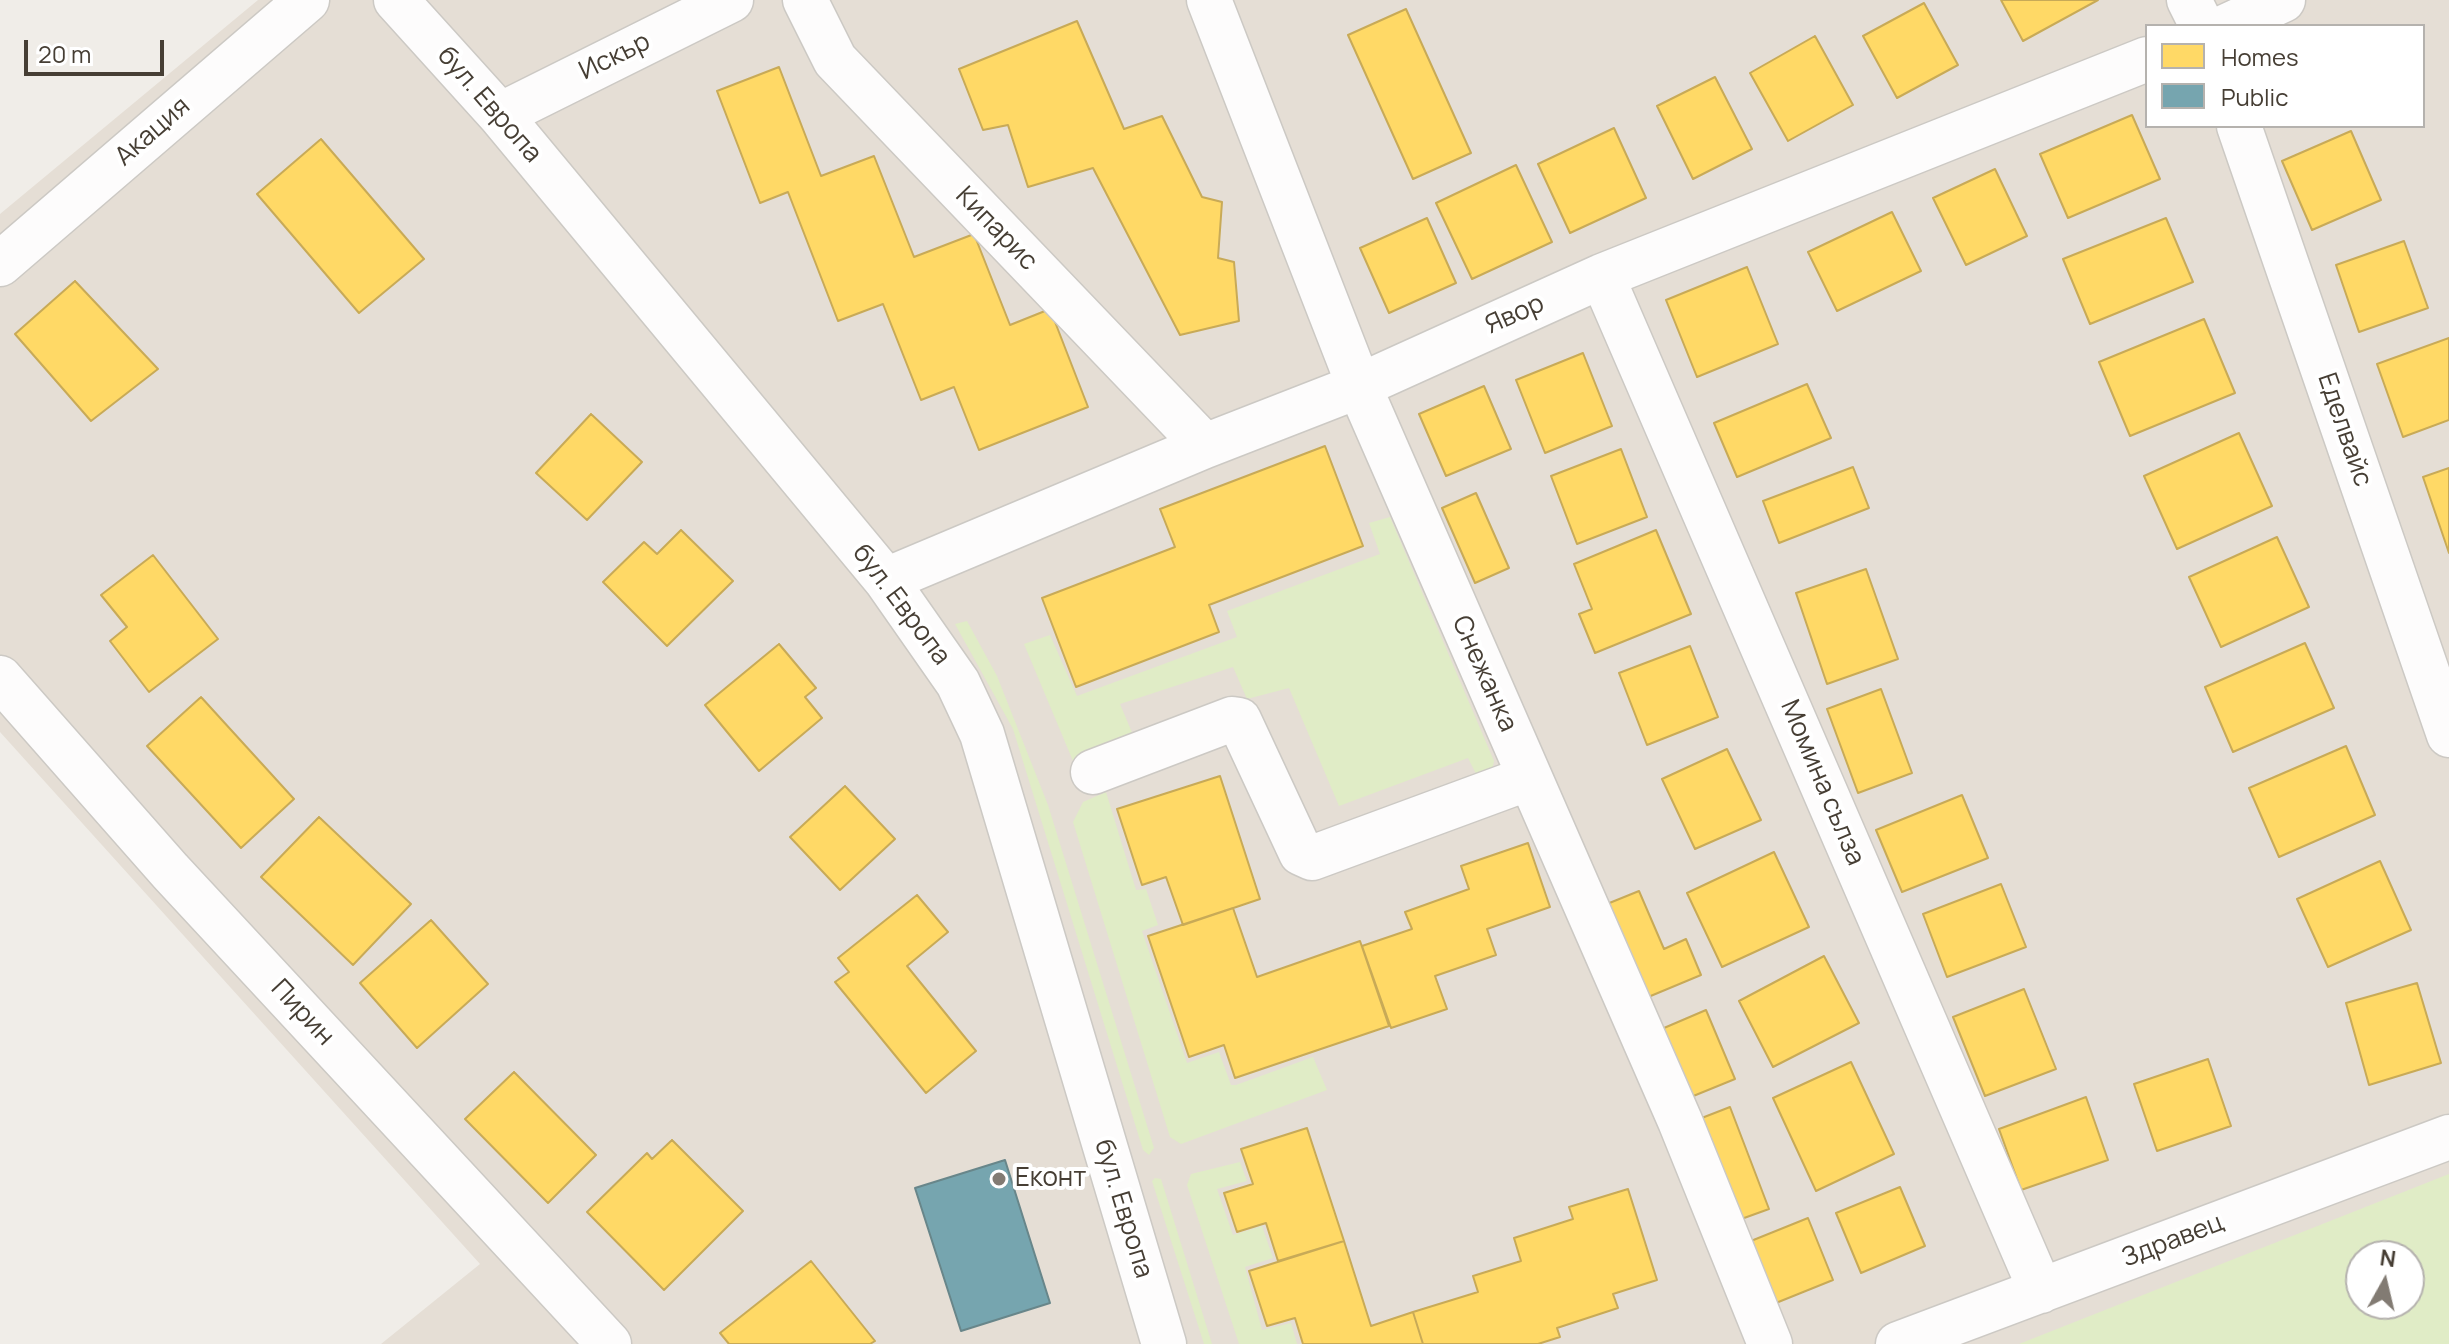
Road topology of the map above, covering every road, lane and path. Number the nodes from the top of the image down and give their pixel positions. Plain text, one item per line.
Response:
1 (307, 0) edge
2 (396, 0) edge
3 (731, 0) edge
4 (805, 0) edge
5 (1209, 0) edge
6 (2189, 0) edge
7 (2283, 0) edge
8 (2201, 24) edge
9 (2231, 24) edge
10 (2145, 60) edge
11 (500, 115) junction
12 (2240, 128) edge
13 (0, 264) edge
14 (1602, 276) junction
15 (1359, 386) junction
16 (1205, 446) junction
17 (886, 580) junction
18 (0, 678) edge
19 (2449, 735) edge
20 (1093, 772) dead end
21 (1529, 778) junction
22 (2449, 1137) edge
23 (2041, 1291) junction
24 (609, 1344) edge
25 (1164, 1344) edge
26 (1770, 1344) edge
27 (1898, 1344) edge

1 - 13 street, Акация
2 - 11 street, бул. Европа
3 - 11 street, Искър
4 - 16 street, Кипарис
5 - 15 street, Снежанка
6 - 8 street
7 - 9 street
10 - 14 street, Явор
11 - 17 street, бул. Европа
12 - 19 street, Еделвайс
14 - 15 street, Явор
14 - 23 street, Момина сълза
15 - 16 street, Явор
15 - 21 street, Снежанка
16 - 17 street, Явор
17 - 25 street, бул. Европа
18 - 24 street, Пирин
20 - 21 street
21 - 26 street, Снежанка
22 - 23 street, Здравец
23 - 27 street, Здравец

